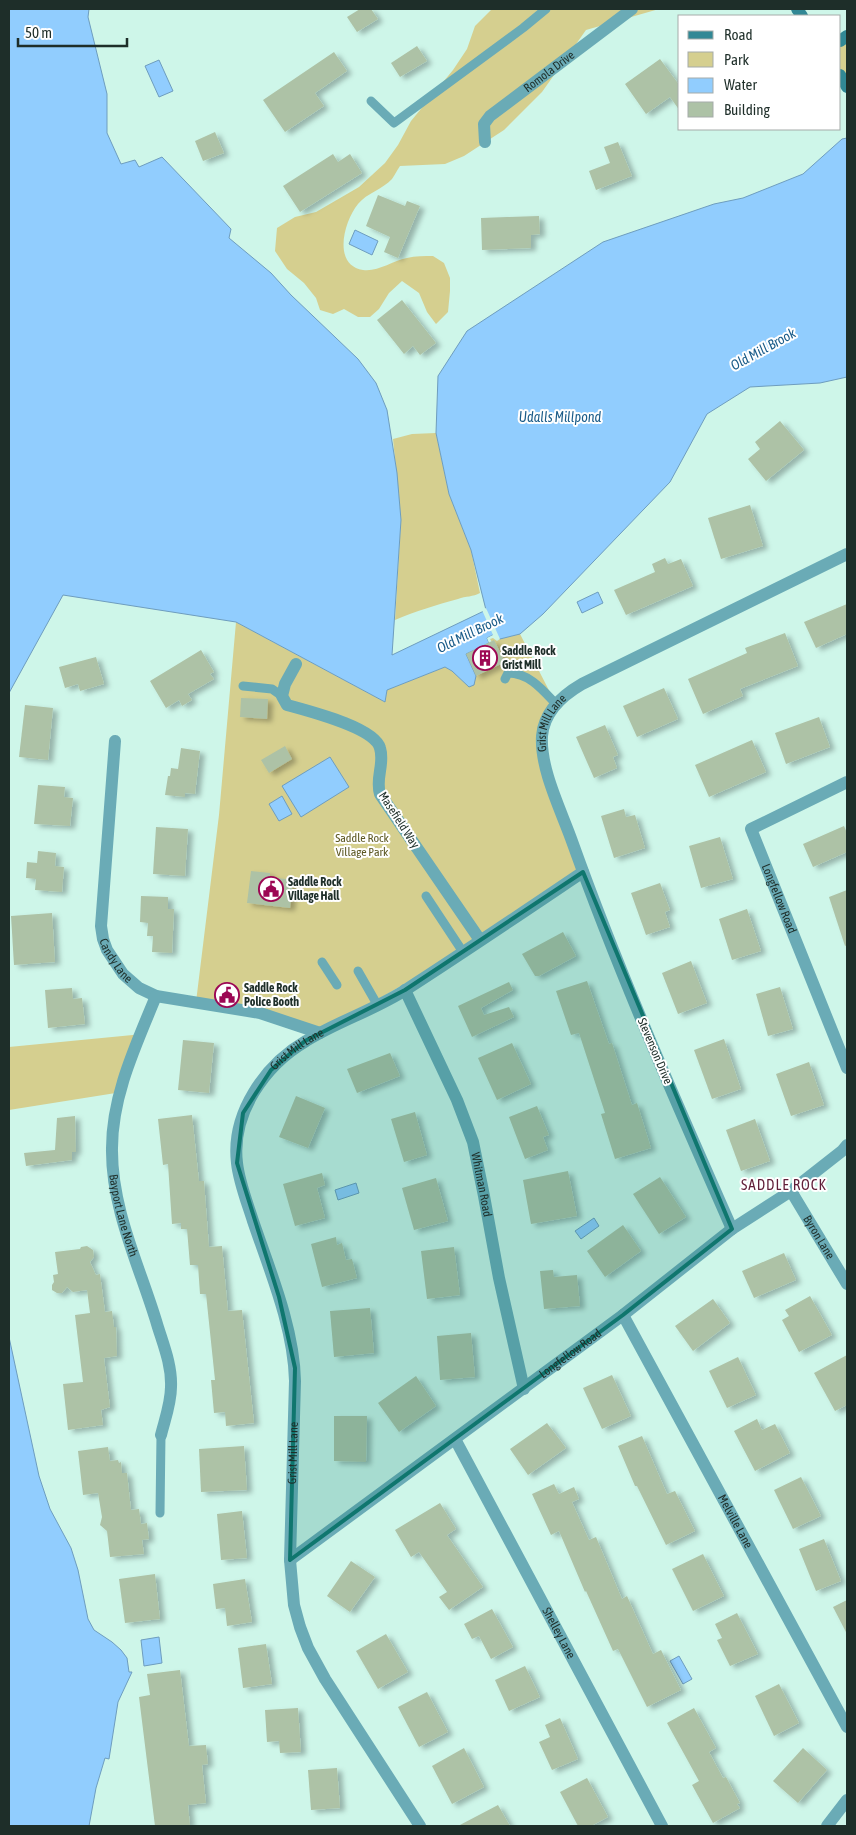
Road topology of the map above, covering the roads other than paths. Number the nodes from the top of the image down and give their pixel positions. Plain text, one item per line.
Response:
1 (546, 9) edge
2 (632, 9) edge
3 (371, 101) dead end
4 (485, 142) dead end
5 (847, 554) edge
6 (296, 664) dead end
7 (505, 679) dead end
8 (244, 686) dead end
9 (282, 696) junction
10 (556, 704) junction
11 (115, 741) dead end
12 (847, 782) edge
13 (583, 872) junction
14 (426, 896) dead end
15 (480, 940) junction
16 (463, 952) junction
17 (322, 962) dead end
18 (358, 971) dead end
19 (337, 985) dead end
20 (405, 990) junction
21 (156, 996) junction
22 (378, 1006) junction
23 (320, 1033) junction
24 (847, 1068) edge
25 (847, 1145) edge
26 (790, 1191) junction
27 (732, 1229) junction
28 (847, 1284) edge
29 (623, 1315) junction
30 (524, 1389) junction
31 (161, 1435) joint
32 (455, 1439) junction
33 (160, 1513) dead end
34 (290, 1560) junction
35 (847, 1727) edge
36 (847, 1800) edge
37 (420, 1826) edge
38 (662, 1826) edge
39 (827, 1826) edge

1 - 3 lane
2 - 4 street, Romola Drive
5 - 10 street, Grist Mill Lane
6 - 9 street
7 - 10 lane
8 - 9 lane, Masefield Way
9 - 15 street, Masefield Way
10 - 13 street, Grist Mill Lane
11 - 21 street, Candy Lane
12 - 24 street, Longfellow Road
13 - 15 street, Grist Mill Lane
13 - 27 street, Stevenson Drive
14 - 16 lane
15 - 16 street, Grist Mill Lane
16 - 20 street, Grist Mill Lane
17 - 19 lane
18 - 22 lane
20 - 22 street, Grist Mill Lane
20 - 30 street, Whitman Road
21 - 23 street, Candy Lane
21 - 31 street, Bayport Lane North
22 - 23 street, Grist Mill Lane
23 - 34 street, Grist Mill Lane
25 - 26 street, Longfellow Road
26 - 27 street, Longfellow Road
26 - 28 street, Byron Lane
27 - 29 street, Longfellow Road
29 - 30 street, Longfellow Road
29 - 35 street, Melville Lane
30 - 32 street, Longfellow Road
31 - 33 lane
32 - 34 street, Longfellow Road
32 - 38 street, Shelley Lane
34 - 37 street, Grist Mill Lane
36 - 39 street

